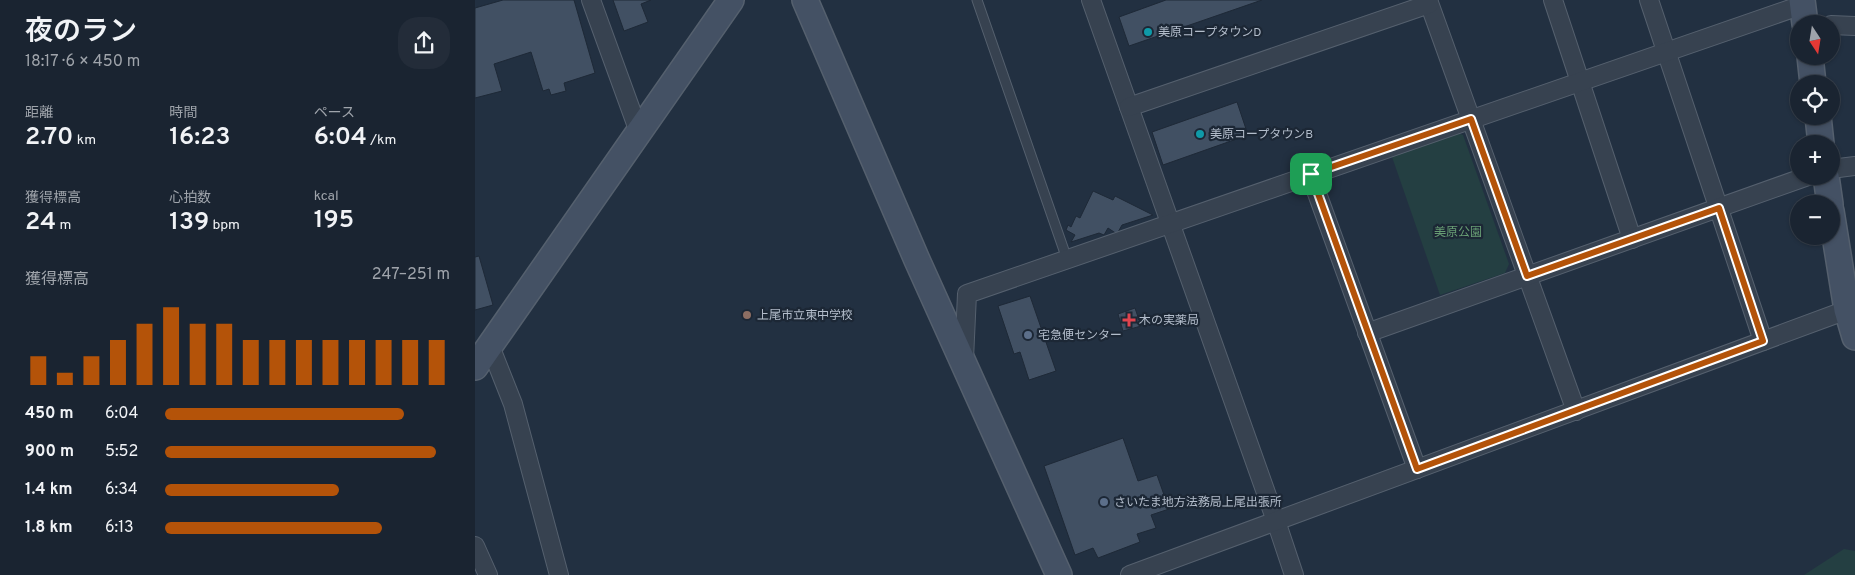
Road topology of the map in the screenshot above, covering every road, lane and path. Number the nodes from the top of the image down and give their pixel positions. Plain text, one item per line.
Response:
1 (591, 0) edge
2 (731, 0) edge
3 (805, 0) edge
4 (977, 0) edge
5 (1091, 0) edge
6 (1553, 0) edge
7 (1649, 0) edge
8 (1429, 2) edge
9 (1803, 10) edge
10 (1840, 25) edge
11 (1855, 26) edge
12 (1667, 52) junction
13 (1580, 81) junction
14 (1129, 107) junction
15 (1471, 119) junction
16 (639, 132) junction
17 (1855, 166) edge
18 (1840, 168) edge
19 (1311, 174) junction
20 (1790, 182) edge
21 (1719, 208) junction
22 (1170, 223) junction
23 (1632, 238) junction
24 (1838, 245) edge
25 (1067, 259) junction
26 (1527, 276) junction
27 (1851, 309) edge
28 (1367, 333) junction
29 (1855, 337) edge
30 (1763, 341) junction
31 (490, 346) junction
32 (963, 363) junction
33 (475, 367) edge
34 (1575, 410) junction
35 (1417, 469) junction
36 (1276, 521) junction
37 (475, 546) edge
38 (488, 575) edge
39 (559, 575) edge
40 (1059, 575) edge
41 (1130, 575) edge
42 (1294, 575) edge

1 - 16 street
2 - 16 street
3 - 32 street
4 - 25 lane
5 - 14 street
6 - 13 street
7 - 12 street
8 - 14 street
8 - 15 street
9 - 12 street
10 - 11 street
12 - 13 street
12 - 21 street
13 - 15 street
13 - 23 street
14 - 22 street
15 - 19 street
15 - 26 street
16 - 31 street
17 - 18 street
19 - 22 street
19 - 28 street
20 - 21 street
21 - 23 street
21 - 30 street
22 - 25 street
22 - 36 street
23 - 26 street
24 - 27 street
25 - 32 street
26 - 28 street
26 - 34 street
27 - 29 street
27 - 30 street
28 - 35 street
30 - 34 street
31 - 33 street
31 - 39 street
32 - 40 street
34 - 35 street
35 - 36 street
36 - 41 street
36 - 42 street
37 - 38 street

